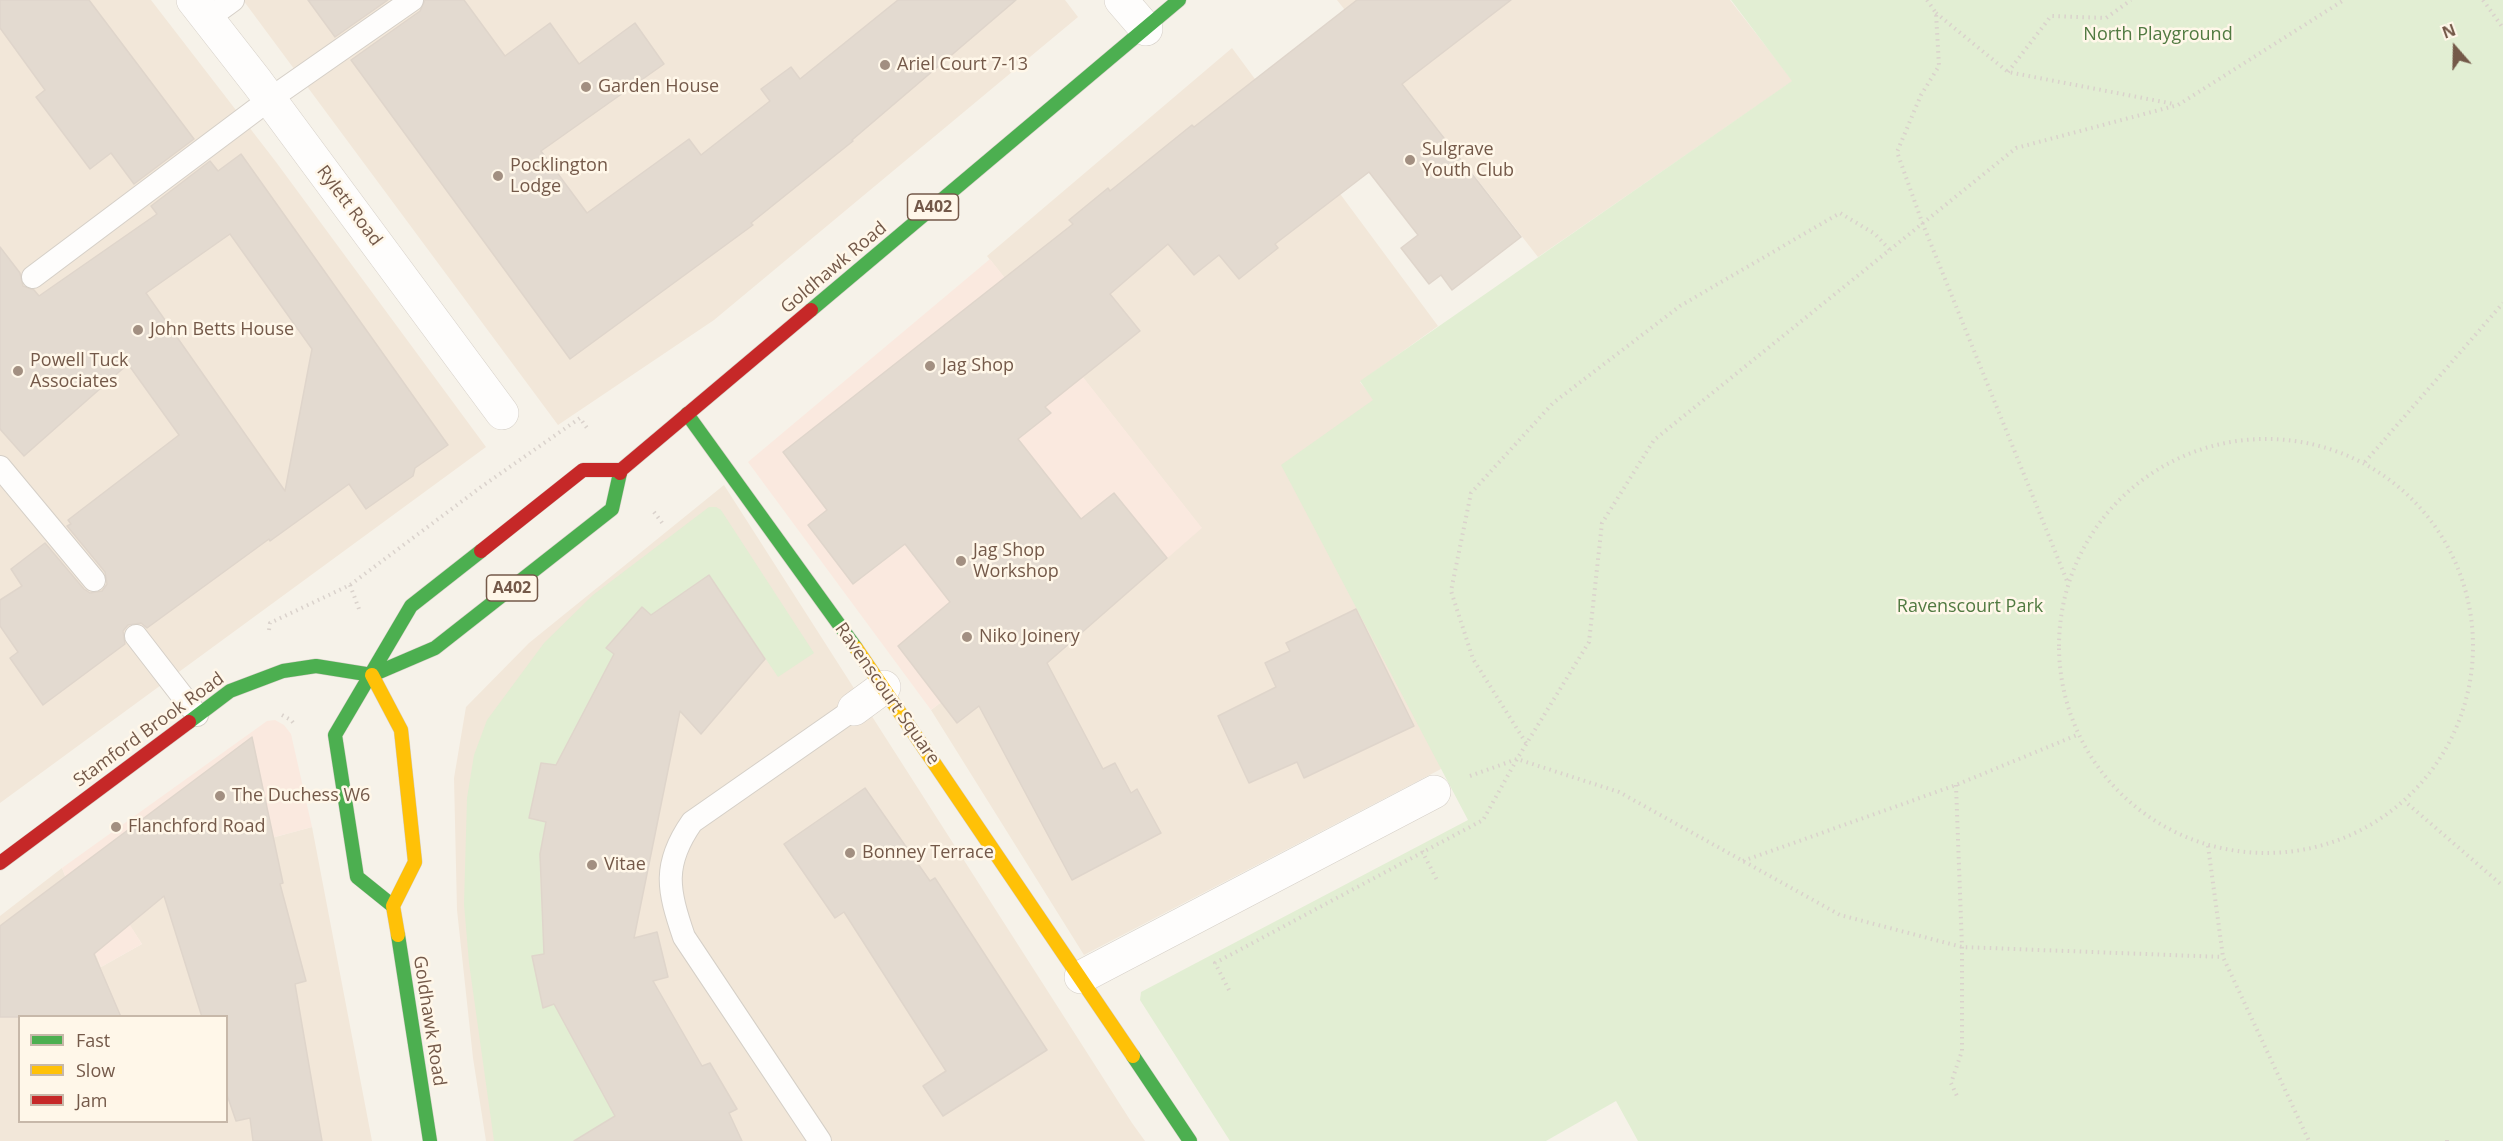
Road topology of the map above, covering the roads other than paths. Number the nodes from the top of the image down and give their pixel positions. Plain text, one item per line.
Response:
1 (412, 0) edge
2 (1121, 0) edge
3 (1179, 0) edge
4 (211, 6) edge
5 (1146, 29) junction
6 (270, 99) junction
7 (33, 277) dead end
8 (502, 413) dead end
9 (687, 414) junction
10 (0, 467) edge
11 (621, 470) junction
12 (94, 580) dead end
13 (136, 636) dead end
14 (372, 675) junction
15 (884, 687) junction
16 (854, 709) joint
17 (197, 716) junction
18 (1434, 792) road end
19 (0, 863) edge
20 (393, 906) junction
21 (1082, 977) junction
22 (430, 1141) edge
23 (820, 1141) edge
24 (1190, 1141) edge

1 - 6 lane
2 - 5 street
3 - 5 main road, Goldhawk Road / A402
4 - 6 street, Rylett Road
5 - 9 main road, Goldhawk Road / A402
6 - 7 lane
6 - 8 street, Rylett Road
9 - 11 main road, Goldhawk Road / A402
9 - 15 main road, Ravenscourt Square
10 - 12 lane
11 - 14 main road, A402
11 - 14 main road, A402
13 - 17 lane
14 - 17 main road, Stamford Brook Road
14 - 20 main road
14 - 20 main road, A402
15 - 16 street
15 - 21 main road, Ravenscourt Square
16 - 23 lane
17 - 19 main road, Stamford Brook Road
18 - 21 street
20 - 22 main road, Goldhawk Road
21 - 24 main road, Ravenscourt Square

